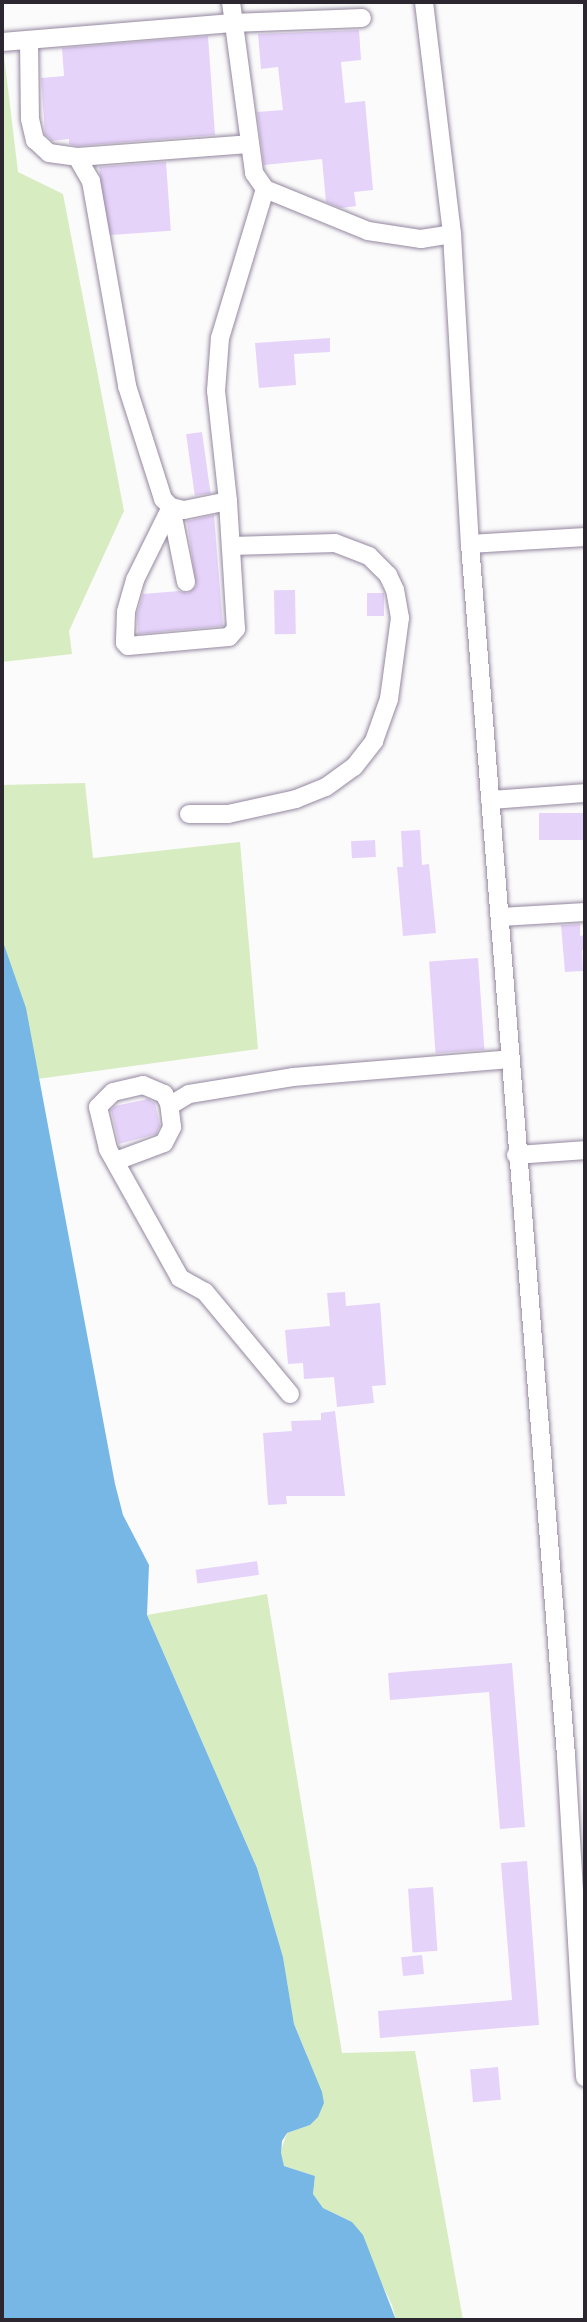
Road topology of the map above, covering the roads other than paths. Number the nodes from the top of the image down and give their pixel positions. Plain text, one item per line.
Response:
1 (230, 2) edge
2 (424, 2) edge
3 (362, 18) dead end
4 (232, 23) junction
5 (29, 41) junction
6 (2, 42) edge
7 (250, 144) junction
8 (77, 157) junction
9 (265, 189) junction
10 (452, 234) junction
11 (228, 501) junction
12 (171, 507) junction
13 (585, 537) edge
14 (470, 544) junction
15 (231, 546) junction
16 (186, 582) dead end
17 (585, 793) edge
18 (490, 800) junction
19 (189, 814) dead end
20 (585, 912) edge
21 (501, 917) junction
22 (510, 1059) junction
23 (169, 1102) junction
24 (585, 1150) edge
25 (516, 1155) junction
26 (116, 1161) junction
27 (290, 1394) dead end
28 (585, 2077) edge

1 - 4 street
2 - 10 street
3 - 4 street
4 - 5 street
4 - 7 street
5 - 6 street
5 - 8 street
7 - 8 street
7 - 9 street
8 - 12 street
9 - 10 street
9 - 11 street
10 - 14 street
11 - 12 street
11 - 15 street
12 - 15 street
12 - 16 street
13 - 14 street
14 - 18 street
15 - 19 street
17 - 18 street
18 - 21 street
20 - 21 street
21 - 22 street
22 - 23 street
22 - 25 street
23 - 26 street
23 - 26 street
24 - 25 street
25 - 28 street
26 - 27 street

